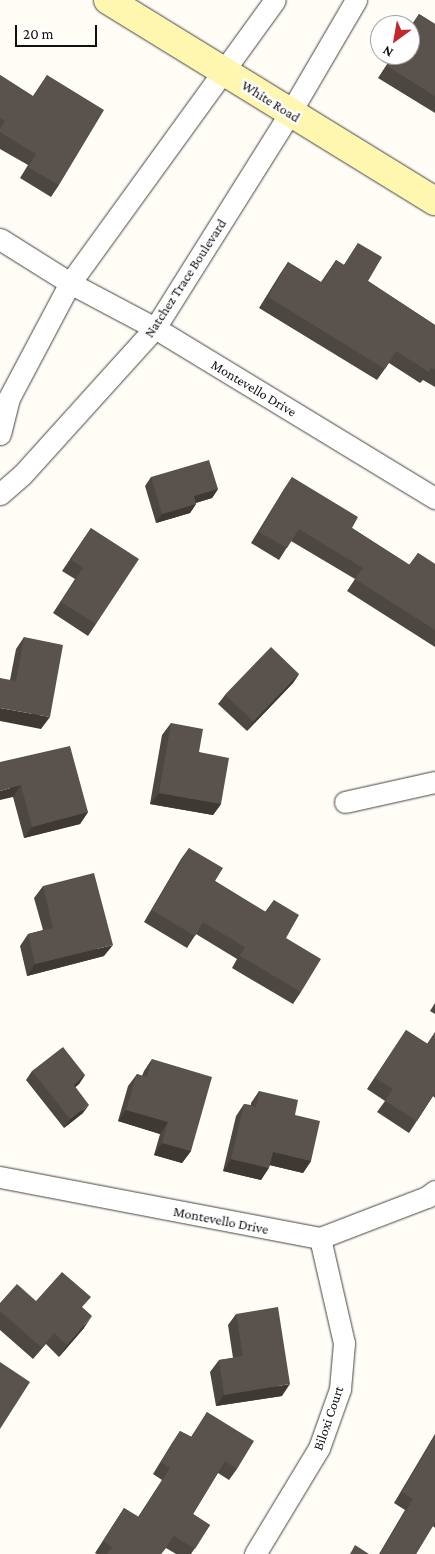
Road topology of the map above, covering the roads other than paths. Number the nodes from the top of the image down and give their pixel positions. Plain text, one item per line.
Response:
1 (108, 0) edge
2 (275, 0) edge
3 (356, 0) edge
4 (225, 72) junction
5 (290, 113) junction
6 (435, 201) edge
7 (0, 239) edge
8 (70, 283) junction
9 (155, 328) junction
10 (0, 434) edge
11 (0, 494) edge
12 (435, 498) edge
13 (435, 782) edge
14 (345, 802) dead end
15 (0, 1177) edge
16 (435, 1191) edge
17 (320, 1238) junction
18 (255, 1554) edge

1 - 4 street, White Road
2 - 4 street
3 - 5 street, Natchez Trace Boulevard
4 - 5 street, White Road
4 - 8 street
5 - 6 street, White Road
5 - 9 street, Natchez Trace Boulevard
7 - 8 street, Montevello Drive
8 - 9 street, Montevello Drive
8 - 10 street
9 - 11 street, Natchez Trace Boulevard
9 - 12 street, Montevello Drive
13 - 14 street
15 - 17 street, Montevello Drive
16 - 17 street
17 - 18 street, Biloxi Court

